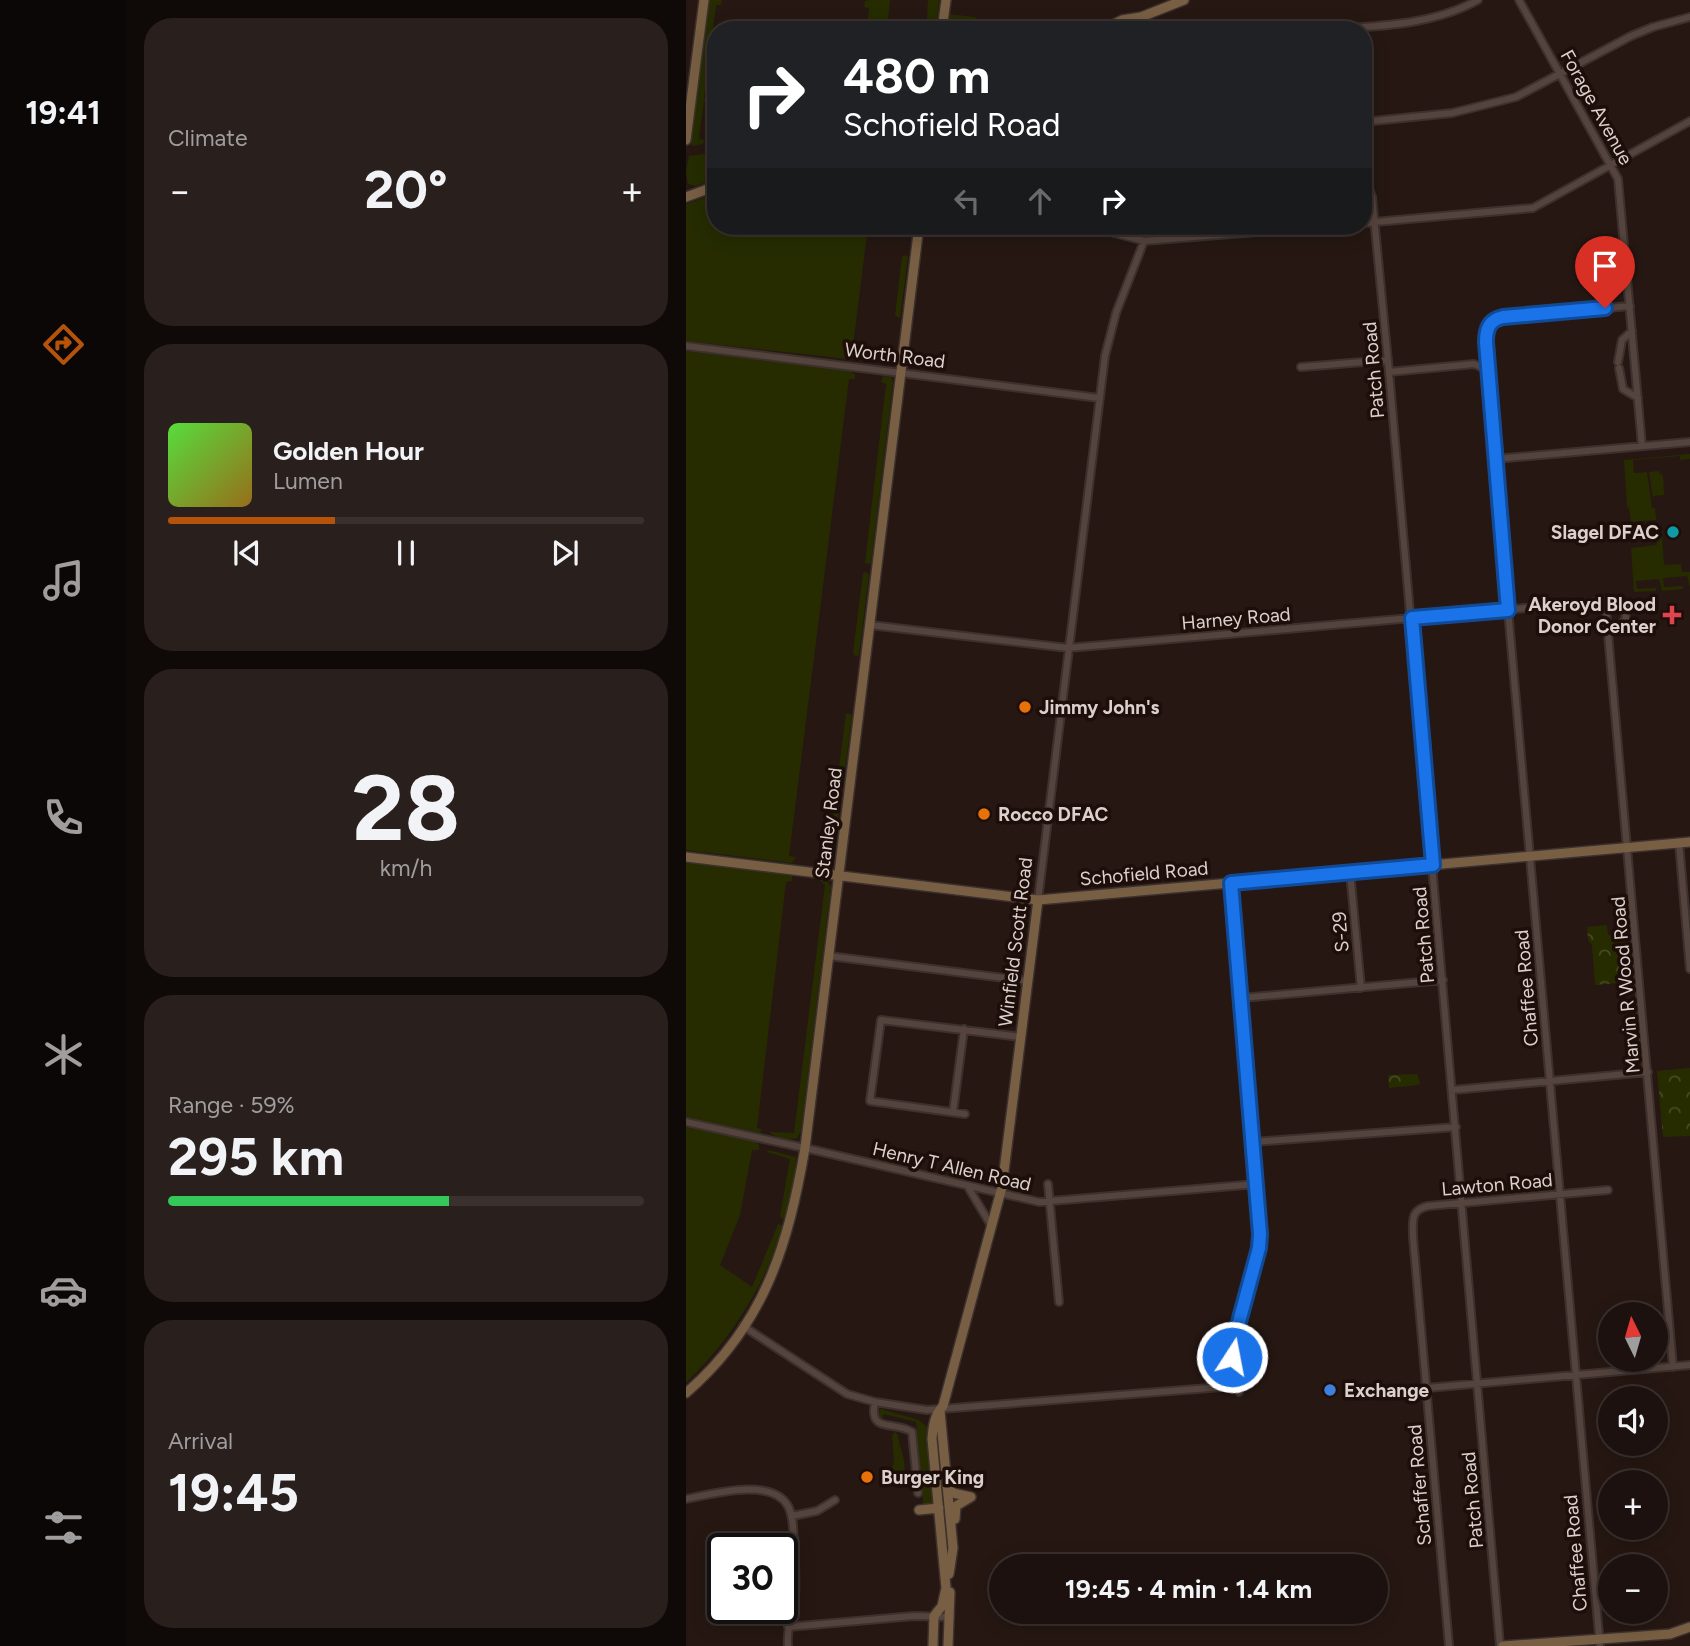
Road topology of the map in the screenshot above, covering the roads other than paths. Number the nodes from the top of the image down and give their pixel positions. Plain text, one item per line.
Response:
1 (704, 0) edge
2 (946, 0) edge
3 (1184, 0) edge
4 (1478, 0) edge
5 (1519, 0) edge
6 (1141, 17) junction
7 (1690, 17) edge
8 (943, 21) edge
9 (1129, 21) edge
10 (1137, 21) edge
11 (1372, 25) edge
12 (1561, 75) junction
13 (1372, 121) edge
14 (1690, 121) edge
15 (686, 140) edge
16 (1611, 164) junction
17 (707, 190) edge
18 (1372, 197) edge
19 (686, 198) edge
20 (1374, 222) junction
21 (918, 235) edge
22 (1120, 235) edge
23 (1227, 235) edge
24 (1144, 242) junction
25 (1630, 306) junction
26 (1632, 331) junction
27 (686, 346) edge
28 (1388, 360) junction
29 (1301, 368) dead end
30 (1488, 370) junction
31 (901, 372) junction
32 (1389, 372) junction
33 (1099, 398) junction
34 (1639, 398) junction
35 (1690, 442) edge
36 (1642, 446) junction
37 (1495, 459) junction
38 (1605, 600) junction
39 (1508, 610) junction
40 (1412, 618) junction
41 (870, 625) junction
42 (1608, 628) junction
43 (1068, 648) junction
44 (1690, 842) edge
45 (1679, 843) junction
46 (1628, 848) junction
47 (686, 856) edge
48 (1530, 857) junction
49 (1433, 865) junction
50 (1350, 872) junction
51 (839, 876) junction
52 (1231, 883) junction
53 (1038, 900) junction
54 (829, 956) junction
55 (1690, 969) edge
56 (1443, 980) junction
57 (1028, 981) junction
58 (1361, 988) junction
59 (1241, 998) junction
60 (964, 1030) junction
61 (1021, 1037) junction
62 (1648, 1072) junction
63 (1549, 1082) junction
64 (1453, 1090) junction
65 (953, 1112) junction
66 (965, 1114) dead end
67 (686, 1122) edge
68 (1456, 1127) junction
69 (1253, 1142) junction
70 (806, 1147) junction
71 (1048, 1184) dead end
72 (1257, 1184) junction
73 (968, 1186) junction
74 (1608, 1190) dead end
75 (1559, 1194) junction
76 (1001, 1195) junction
77 (1049, 1203) junction
78 (1462, 1203) junction
79 (992, 1227) junction
80 (1413, 1237) joint
81 (1059, 1302) dead end
82 (743, 1326) junction
83 (1690, 1365) edge
84 (1673, 1367) junction
85 (1575, 1375) junction
86 (1478, 1383) junction
87 (1427, 1388) junction
88 (686, 1393) edge
89 (875, 1402) junction
90 (940, 1409) junction
91 (947, 1485) junction
92 (918, 1493) dead end
93 (686, 1499) edge
94 (835, 1500) dead end
95 (939, 1508) junction
96 (919, 1510) dead end
97 (792, 1516) junction
98 (953, 1548) junction
99 (934, 1616) junction
100 (949, 1617) junction
101 (788, 1626) junction
102 (1690, 1628) edge
103 (1599, 1642) edge
104 (788, 1646) edge
105 (933, 1646) edge
106 (948, 1646) edge
107 (1449, 1646) edge
108 (1502, 1646) edge

1 - 15 street
2 - 8 street
3 - 6 street
4 - 11 street
5 - 12 street, Forage Avenue
6 - 9 street
6 - 10 street
7 - 12 street
12 - 13 street
12 - 16 street, Forage Avenue
14 - 16 street
16 - 20 street
16 - 25 street, Forage Avenue
17 - 19 street
18 - 20 street, Patch Road
20 - 28 street, Patch Road
21 - 31 street, Stanley Road
22 - 24 street
23 - 24 street
24 - 33 street, Winfield Scott Road
25 - 26 street, Forage Avenue
25 - 30 street, Chaffee Road
26 - 34 street, Forage Avenue
26 - 34 street
27 - 31 street, Worth Road
28 - 29 street
28 - 32 street, Patch Road
30 - 32 street
30 - 37 street, Chaffee Road
31 - 33 street, Worth Road
31 - 41 street, Stanley Road
32 - 40 street, Patch Road
33 - 43 street, Winfield Scott Road
34 - 36 street, Forage Avenue
35 - 36 street
36 - 37 street
37 - 39 street, Chaffee Road
38 - 39 street, Harney Road
38 - 42 street, Marvin R Wood Road
38 - 42 street
39 - 40 street, Harney Road
39 - 48 street, Chaffee Road
40 - 43 street, Harney Road
40 - 49 street, Patch Road
41 - 43 street, Harney Road
41 - 51 street, Stanley Road
42 - 46 street, Marvin R Wood Road
43 - 53 street, Winfield Scott Road
44 - 45 street, Schofield Road
45 - 46 street, Schofield Road
45 - 55 street
46 - 48 street, Schofield Road
46 - 62 street, Marvin R Wood Road
47 - 51 street, Schofield Road
48 - 49 street, Schofield Road
48 - 63 street, Chaffee Road
49 - 50 street, Schofield Road
49 - 56 street, Patch Road
50 - 52 street, Schofield Road
50 - 58 street, S-29
51 - 53 street, Schofield Road
51 - 54 street, Stanley Road
52 - 53 street, Schofield Road
52 - 59 street
53 - 57 street, Winfield Scott Road
54 - 57 street
54 - 70 street, Stanley Road
56 - 58 street
56 - 64 street, Patch Road
57 - 61 street, Winfield Scott Road
58 - 59 street
59 - 69 street
60 - 61 street
60 - 65 street
60 - 65 street
61 - 76 street, Winfield Scott Road
62 - 63 street
62 - 84 street, Marvin R Wood Road
63 - 64 street
63 - 75 street, Chaffee Road
64 - 68 street, Patch Road
65 - 66 street
67 - 70 street, Henry T Allen Road
68 - 69 street
68 - 78 street, Patch Road
69 - 72 street
70 - 73 street, Henry T Allen Road
70 - 82 street, Stanley Road
71 - 77 street
72 - 77 street, Henry T Allen Road
72 - 90 street
73 - 76 street, Henry T Allen Road
73 - 79 street
74 - 75 street, Lawton Road
75 - 78 street, Lawton Road
75 - 85 street, Chaffee Road
76 - 77 street, Henry T Allen Road
76 - 79 street, Winfield Scott Road
77 - 81 street
78 - 80 street, Lawton Road
78 - 86 street, Patch Road
79 - 90 street, Winfield Scott Road
80 - 87 street, Schaffer Road
82 - 88 street, Stanley Road
82 - 89 street
83 - 84 street
84 - 85 street
85 - 86 street
85 - 103 street, Chaffee Road
86 - 87 street
86 - 108 street, Patch Road
87 - 107 street, Schaffer Road
89 - 90 street
89 - 92 street
90 - 91 street, Winfield Scott Road
90 - 95 street
91 - 98 street, Winfield Scott Road
91 - 98 street
93 - 97 street
94 - 97 street
95 - 96 street
95 - 99 street
97 - 101 street
98 - 100 street, Winfield Scott Road
99 - 100 street
99 - 101 street
99 - 105 street
100 - 106 street, Winfield Scott Road
101 - 104 street
102 - 103 street
103 - 108 street

